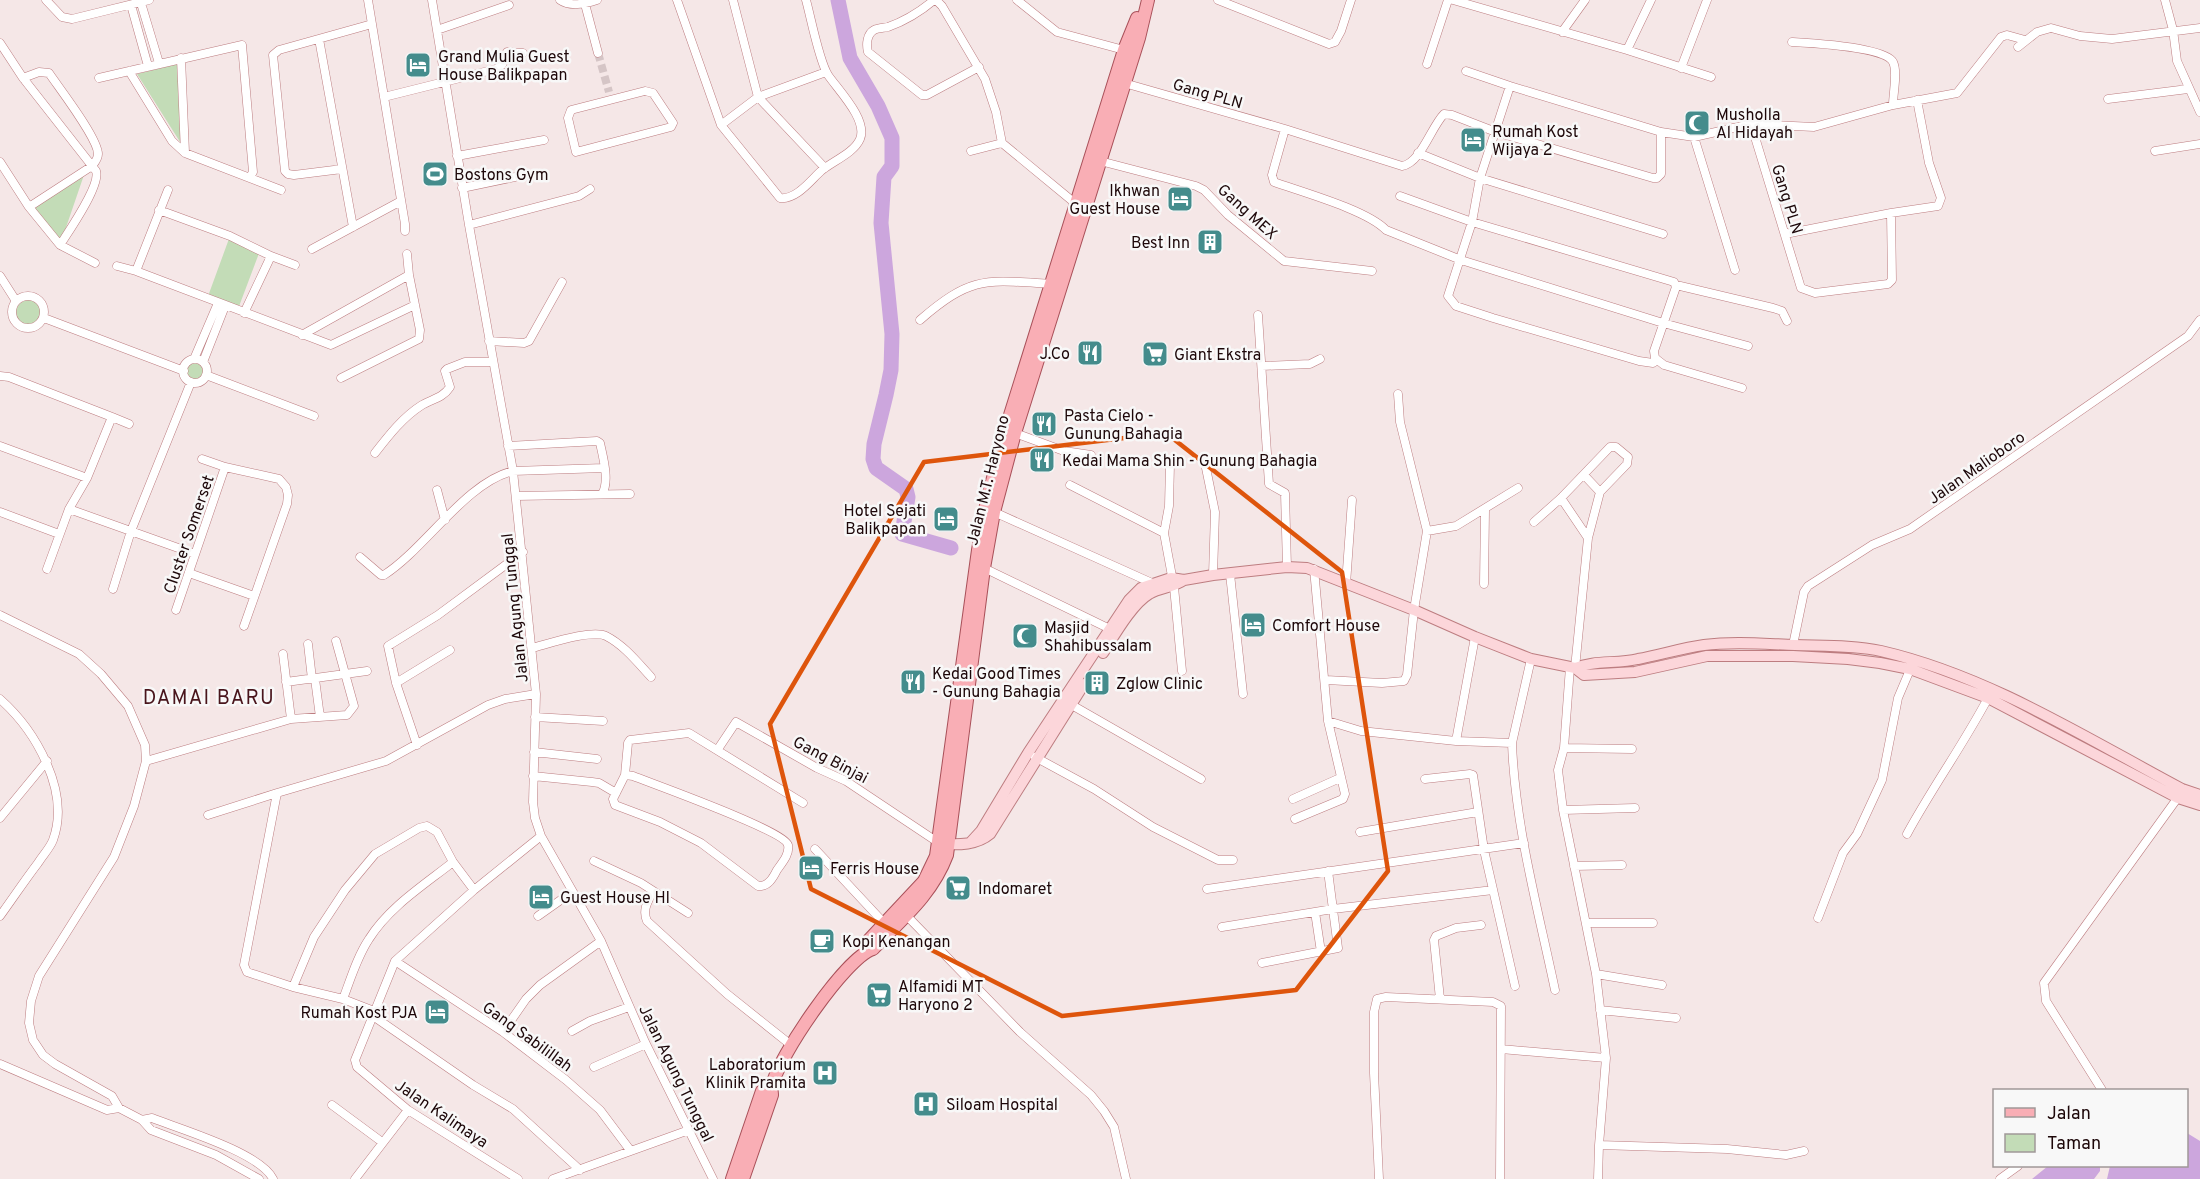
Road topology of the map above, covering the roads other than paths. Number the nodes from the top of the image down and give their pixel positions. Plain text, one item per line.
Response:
1 (46, 0) edge
2 (149, 0) edge
3 (368, 0) edge
4 (432, 0) edge
5 (560, 0) edge
6 (597, 0) edge
7 (676, 0) edge
8 (733, 0) edge
9 (806, 0) edge
10 (935, 0) edge
11 (1017, 0) edge
12 (1146, 0) edge
13 (1218, 0) edge
14 (1351, 0) edge
15 (1448, 0) edge
16 (1453, 0) edge
17 (1585, 0) edge
18 (1651, 0) edge
19 (1707, 0) edge
20 (2164, 0) edge
21 (141, 3) junction
22 (510, 4) dead end
23 (585, 4) junction
24 (131, 5) junction
25 (372, 24) junction
26 (2200, 28) edge
27 (437, 30) junction
28 (2173, 30) junction
29 (1562, 33) junction
30 (319, 39) junction
31 (2025, 40) junction
32 (1792, 42) dead end
33 (0, 43) edge
34 (2018, 47) dead end
35 (1124, 50) junction
36 (1627, 50) junction
37 (523, 53) dead end
38 (598, 53) tunnel mouth
39 (181, 58) junction
40 (159, 63) junction
41 (1427, 64) dead end
42 (148, 66) junction
43 (979, 67) junction
44 (1681, 68) junction
45 (129, 71) junction
46 (1466, 71) dead end
47 (826, 72) junction
48 (1711, 77) dead end
49 (23, 78) junction
50 (99, 78) dead end
51 (446, 83) junction
52 (1124, 83) junction
53 (1510, 86) junction
54 (2188, 89) junction
55 (610, 96) joint
56 (384, 97) junction
57 (758, 97) junction
58 (2108, 99) dead end
59 (1917, 100) junction
60 (1893, 105) junction
61 (2200, 112) edge
62 (1751, 124) junction
63 (721, 125) junction
64 (1286, 129) junction
65 (1496, 132) junction
66 (1661, 132) junction
67 (1694, 137) junction
68 (544, 140) dead end
69 (1002, 143) junction
70 (2200, 144) edge
71 (971, 151) dead end
72 (2155, 151) dead end
73 (185, 153) junction
74 (1419, 153) junction
75 (457, 156) junction
76 (1100, 161) junction
77 (0, 162) edge
78 (92, 166) junction
79 (825, 168) junction
80 (342, 169) junction
81 (250, 177) junction
82 (515, 177) dead end
83 (1480, 178) junction
84 (462, 188) junction
85 (590, 189) dead end
86 (168, 190) dead end
87 (281, 190) dead end
88 (1400, 196) dead end
89 (401, 201) junction
90 (1076, 204) junction
91 (29, 207) junction
92 (159, 210) junction
93 (1891, 213) junction
94 (1472, 222) junction
95 (469, 225) junction
96 (353, 227) junction
97 (405, 231) dead end
98 (1663, 234) dead end
99 (1785, 234) junction
100 (60, 246) junction
101 (312, 249) dead end
102 (407, 254) dead end
103 (271, 256) junction
104 (1461, 260) junction
105 (95, 263) dead end
106 (295, 265) dead end
107 (117, 266) dead end
108 (1735, 270) dead end
109 (136, 271) junction
110 (1372, 271) dead end
111 (409, 275) junction
112 (0, 276) edge
113 (562, 282) dead end
114 (1051, 284) junction
115 (1676, 285) junction
116 (16, 301) junction
117 (222, 305) junction
118 (415, 305) junction
119 (244, 313) junction
120 (1258, 315) dead end
121 (44, 318) junction
122 (920, 320) dead end
123 (2200, 320) edge
124 (1787, 321) dead end
125 (1663, 323) junction
126 (302, 335) junction
127 (489, 341) junction
128 (1748, 346) dead end
129 (194, 359) junction
130 (1320, 359) dead end
131 (1657, 360) junction
132 (203, 362) junction
133 (493, 362) junction
134 (1262, 366) junction
135 (184, 371) junction
136 (206, 375) junction
137 (0, 376) edge
138 (341, 378) dead end
139 (191, 382) junction
140 (1742, 388) dead end
141 (1398, 394) dead end
142 (314, 416) dead end
143 (112, 417) junction
144 (129, 424) dead end
145 (1015, 433) junction
146 (0, 446) edge
147 (508, 446) junction
148 (375, 453) dead end
149 (1091, 455) dead end
150 (202, 459) dead end
151 (1170, 464) dead end
152 (225, 467) junction
153 (604, 468) junction
154 (1206, 468) dead end
155 (513, 471) junction
156 (1584, 475) junction
157 (87, 478) junction
158 (1070, 485) dead end
159 (1518, 488) dead end
160 (437, 490) dead end
161 (1600, 492) junction
162 (602, 494) junction
163 (630, 494) dead end
164 (516, 496) junction
165 (1561, 498) junction
166 (1353, 500) dead end
167 (69, 509) junction
168 (1485, 510) junction
169 (0, 512) edge
170 (994, 512) junction
171 (444, 520) junction
172 (1534, 522) dead end
173 (131, 531) junction
174 (1427, 531) junction
175 (59, 534) junction
176 (1164, 536) junction
177 (1588, 538) junction
178 (523, 552) junction
179 (195, 554) junction
180 (360, 557) dead end
181 (982, 561) junction
182 (1287, 567) junction
183 (47, 569) dead end
184 (1314, 569) junction
185 (189, 573) junction
186 (1230, 574) junction
187 (1213, 575) junction
188 (1176, 581) junction
189 (1152, 583) junction
190 (1346, 584) junction
191 (1484, 584) dead end
192 (113, 589) dead end
193 (254, 596) junction
194 (176, 609) dead end
195 (1414, 610) junction
196 (0, 615) edge
197 (244, 626) dead end
198 (1114, 630) junction
199 (1475, 637) junction
200 (336, 641) dead end
201 (308, 644) dead end
202 (1793, 645) junction
203 (532, 648) junction
204 (450, 650) dead end
205 (283, 654) dead end
206 (1531, 658) junction
207 (1912, 665) junction
208 (1573, 667) junction
209 (367, 671) dead end
210 (1182, 671) dead end
211 (347, 675) junction
212 (651, 677) dead end
213 (314, 679) junction
214 (1326, 680) junction
215 (286, 682) junction
216 (396, 683) junction
217 (1243, 693) dead end
218 (536, 694) junction
219 (1988, 698) junction
220 (1, 703) edge
221 (1070, 705) junction
222 (320, 717) junction
223 (535, 717) junction
224 (291, 719) junction
225 (603, 721) dead end
226 (1328, 721) junction
227 (1456, 741) junction
228 (1512, 743) junction
229 (417, 745) junction
230 (1564, 748) junction
231 (718, 749) junction
232 (1632, 749) dead end
233 (534, 752) junction
234 (1032, 756) junction
235 (597, 759) dead end
236 (47, 761) junction
237 (146, 761) junction
238 (625, 775) junction
239 (533, 776) junction
240 (1340, 778) junction
241 (1425, 778) dead end
242 (1201, 779) dead end
243 (277, 793) junction
244 (616, 793) junction
245 (2180, 793) junction
246 (2200, 795) edge
247 (1293, 799) dead end
248 (803, 803) dead end
249 (2200, 805) edge
250 (1635, 807) dead end
251 (1563, 810) junction
252 (1478, 812) junction
253 (208, 815) dead end
254 (0, 818) edge
255 (1295, 819) dead end
256 (1360, 832) dead end
257 (1907, 834) dead end
258 (541, 836) junction
259 (1524, 843) junction
260 (944, 844) junction
261 (815, 849) dead end
262 (1484, 850) junction
263 (1233, 860) dead end
264 (594, 861) dead end
265 (453, 862) junction
266 (1574, 866) junction
267 (1622, 866) dead end
268 (1328, 871) junction
269 (1207, 888) dead end
270 (474, 890) junction
271 (1493, 890) junction
272 (653, 891) junction
273 (572, 892) junction
274 (1333, 909) junction
275 (1315, 912) junction
276 (688, 913) dead end
277 (906, 915) junction
278 (0, 916) edge
279 (538, 916) dead end
280 (1818, 918) dead end
281 (884, 923) junction
282 (1586, 923) junction
283 (1653, 923) dead end
284 (1481, 925) dead end
285 (1222, 927) dead end
286 (601, 941) junction
287 (865, 951) junction
288 (1321, 952) junction
289 (395, 961) junction
290 (1262, 963) dead end
291 (1596, 974) junction
292 (1662, 985) dead end
293 (1515, 986) dead end
294 (293, 987) junction
295 (1555, 990) dead end
296 (343, 999) junction
297 (1440, 999) junction
298 (629, 1007) junction
299 (1600, 1010) junction
300 (373, 1014) junction
301 (1676, 1018) dead end
302 (572, 1031) dead end
303 (503, 1032) junction
304 (646, 1044) junction
305 (791, 1046) junction
306 (1501, 1049) junction
307 (1606, 1058) junction
308 (0, 1064) edge
309 (594, 1067) dead end
310 (771, 1087) junction
311 (2101, 1089) edge
312 (332, 1105) dead end
313 (119, 1108) junction
314 (408, 1110) junction
315 (142, 1120) junction
316 (689, 1130) junction
317 (382, 1142) junction
318 (219, 1144) junction
319 (1599, 1145) junction
320 (630, 1150) junction
321 (1804, 1151) dead end
322 (216, 1155) junction
323 (2017, 1167) edge
324 (580, 1170) junction
325 (259, 1179) edge
326 (273, 1179) edge
327 (355, 1179) edge
328 (518, 1179) edge
329 (553, 1179) edge
330 (712, 1179) edge
331 (732, 1179) edge
332 (742, 1179) edge
333 (1126, 1179) edge
334 (1379, 1179) edge
335 (1500, 1179) edge
336 (1598, 1179) edge
337 (2000, 1179) edge

1 - 24 street
2 - 21 street
3 - 25 street
4 - 27 street, Jalan Agung Tunggal
5 - 23 street
6 - 23 street
7 - 63 street
8 - 57 street
9 - 47 street
10 - 43 street
10 - 43 street
11 - 35 street
12 - 35 main road, Jalan M.T. Haryono
12 - 52 main road, Jalan M.T. Haryono
13 - 14 street
15 - 41 street
16 - 29 street
17 - 29 street
18 - 36 street
19 - 44 street
20 - 28 street
21 - 24 street
21 - 40 street
22 - 27 street
23 - 38 street
24 - 42 street
25 - 30 street
25 - 56 street
26 - 28 street
27 - 51 street, Jalan Agung Tunggal
28 - 31 street
28 - 54 street
29 - 36 street
30 - 80 street
30 - 80 street
31 - 34 street
31 - 59 street
32 - 60 street
33 - 49 street
35 - 90 main road, Jalan M.T. Haryono
36 - 44 street
37 - 51 street
39 - 40 street
39 - 73 street
39 - 81 street
40 - 42 street
42 - 45 street
43 - 69 street
44 - 48 street
45 - 50 street
45 - 73 street
46 - 53 street
47 - 57 street
47 - 79 street
49 - 78 street
49 - 78 street
51 - 56 street
51 - 75 street, Jalan Agung Tunggal
52 - 64 street, Gang PLN
52 - 76 main road, Jalan M.T. Haryono
53 - 65 street
53 - 66 street
54 - 58 street
54 - 61 street
55 - 55 street
56 - 89 street
57 - 63 street
57 - 79 street
59 - 60 street
59 - 93 street
60 - 62 street
62 - 67 street
62 - 99 street, Gang PLN
63 - 79 street
64 - 74 street, Gang PLN
64 - 104 street
65 - 66 street
65 - 74 street
65 - 83 street
66 - 67 street
67 - 108 street
68 - 75 street
69 - 71 street
69 - 90 street
70 - 72 street
73 - 81 street
74 - 83 street
75 - 84 street, Jalan Agung Tunggal
76 - 110 street, Gang MEX
76 - 145 main road, Jalan M.T. Haryono
77 - 91 street
78 - 91 street
78 - 100 street
80 - 96 street
81 - 87 street
82 - 84 street
83 - 94 street
83 - 98 street
84 - 95 street, Jalan Agung Tunggal
85 - 95 street
86 - 92 street
88 - 94 street
89 - 96 street
89 - 97 street
90 - 114 main road, Jalan M.T. Haryono
91 - 100 street
92 - 103 street
92 - 109 street
93 - 99 street
93 - 99 street, Gang PLN
94 - 104 street
94 - 115 street
95 - 127 street, Jalan Agung Tunggal
96 - 101 street
100 - 105 street
102 - 111 street
103 - 106 street
103 - 119 street
104 - 125 street
104 - 131 street
107 - 109 street
109 - 117 street
111 - 118 street
111 - 126 street
112 - 116 street
113 - 127 street
114 - 122 street
114 - 181 main road, Jalan M.T. Haryono
115 - 124 street
115 - 125 street
116 - 121 street
116 - 121 street
117 - 119 street
117 - 129 street
117 - 132 street
118 - 126 street
118 - 138 street
119 - 126 street
120 - 134 street
121 - 135 street
123 - 202 street, Jalan Malioboro
125 - 128 street
125 - 131 street
127 - 133 street, Jalan Agung Tunggal
129 - 132 street
129 - 135 street
130 - 134 street
131 - 140 street
132 - 136 street
133 - 147 street, Jalan Agung Tunggal
133 - 148 street
134 - 182 street
135 - 139 street
136 - 139 street
136 - 142 street
137 - 143 street
139 - 173 street
141 - 174 street
143 - 144 street
143 - 157 street
145 - 149 street
145 - 170 main road, Jalan M.T. Haryono
146 - 157 street
147 - 153 street
147 - 155 street, Jalan Agung Tunggal
150 - 152 street, Cluster Somerset
151 - 176 street
152 - 179 street, Cluster Somerset
152 - 193 street, Cluster Somerset
153 - 155 street
153 - 162 street
154 - 187 street
155 - 164 street, Jalan Agung Tunggal
155 - 171 street
156 - 161 street
156 - 161 street
156 - 165 street
157 - 167 street
158 - 176 street
159 - 168 street
160 - 171 street
161 - 177 street
162 - 163 street
162 - 164 street
164 - 178 street, Jalan Agung Tunggal
165 - 172 street
165 - 177 street
166 - 190 street
167 - 173 street
167 - 175 street
168 - 174 street
168 - 191 street
169 - 175 street
170 - 181 main road, Jalan M.T. Haryono
170 - 189 street
171 - 180 street
173 - 179 street
173 - 192 street
174 - 195 street
175 - 183 street
176 - 188 street
177 - 208 street
178 - 203 street, Jalan Agung Tunggal
178 - 216 street
179 - 185 street, Cluster Somerset
181 - 198 street
181 - 260 main road, Jalan M.T. Haryono
182 - 184 street
182 - 186 street
184 - 190 street
184 - 214 street
185 - 193 street
185 - 194 street, Cluster Somerset
186 - 187 street
186 - 217 street
187 - 188 street
188 - 189 street
188 - 198 street
188 - 210 street
189 - 198 street
190 - 195 street
193 - 197 street, Cluster Somerset
195 - 199 street
195 - 214 street
196 - 237 street
198 - 221 street
198 - 234 street
199 - 206 street
199 - 227 street
200 - 211 street
201 - 213 street
202 - 207 street
202 - 208 street
203 - 212 street
203 - 218 street, Jalan Agung Tunggal
204 - 216 street
205 - 215 street
206 - 208 street
206 - 228 street
207 - 208 street
207 - 219 street
207 - 245 street
207 - 280 street
208 - 230 street
209 - 211 street
211 - 213 street
211 - 222 street
213 - 215 street
213 - 222 street
214 - 226 street
215 - 224 street
216 - 229 street
218 - 223 street, Jalan Agung Tunggal
218 - 229 street
219 - 245 street
219 - 257 street
220 - 236 street
221 - 234 street
221 - 242 street
222 - 224 street
223 - 225 street
223 - 233 street, Jalan Agung Tunggal
224 - 237 street
226 - 227 street
226 - 240 street
227 - 228 street
228 - 259 street
229 - 243 street
230 - 232 street
230 - 251 street
231 - 238 street
231 - 248 street
231 - 260 street, Gang Binjai
233 - 235 street
233 - 239 street, Jalan Agung Tunggal
234 - 260 street
234 - 263 street
236 - 254 street
236 - 278 street
237 - 313 street
238 - 244 street
238 - 244 street
239 - 244 street
239 - 258 street, Jalan Agung Tunggal
240 - 247 street
240 - 255 street
241 - 252 street
243 - 253 street
243 - 294 street
245 - 246 street
245 - 249 street
245 - 311 street
250 - 251 street
251 - 266 street
252 - 256 street
252 - 262 street
258 - 270 street, Jalan Kalimaya
258 - 273 street, Jalan Agung Tunggal
259 - 262 street
259 - 295 street
260 - 277 main road, Jalan M.T. Haryono
260 - 281 main road, Jalan M.T. Haryono
261 - 281 street
262 - 268 street
262 - 271 street
264 - 272 street
265 - 270 street
265 - 294 street
265 - 296 street
266 - 267 street
266 - 282 street
268 - 269 street
268 - 274 street
270 - 289 street, Jalan Kalimaya
271 - 274 street
271 - 293 street
272 - 276 street
272 - 305 street
273 - 279 street
273 - 286 street, Jalan Agung Tunggal
274 - 275 street
274 - 288 street
275 - 285 street
275 - 288 street
277 - 287 main road, Jalan M.T. Haryono
277 - 333 street
281 - 287 main road, Jalan M.T. Haryono
282 - 283 street
282 - 291 street
284 - 297 street
286 - 298 street, Jalan Agung Tunggal
286 - 303 street
287 - 305 main road, Jalan M.T. Haryono
288 - 290 street
289 - 300 street, Jalan Kalimaya
289 - 303 street, Gang Sabilillah
291 - 292 street
291 - 299 street
294 - 296 street
296 - 300 street
297 - 306 street
297 - 334 street
298 - 302 street
298 - 304 street, Jalan Agung Tunggal
299 - 301 street
299 - 307 street
300 - 314 street, Jalan Kalimaya
300 - 324 street
303 - 320 street, Gang Sabilillah
304 - 309 street
304 - 316 street, Jalan Agung Tunggal
305 - 310 main road, Jalan M.T. Haryono
306 - 307 street
306 - 335 street
307 - 319 street
308 - 313 street
310 - 331 main road, Jalan M.T. Haryono
310 - 332 main road, Jalan M.T. Haryono
312 - 317 street
313 - 315 street
314 - 317 street
314 - 328 street, Jalan Kalimaya
315 - 318 street
315 - 322 street
316 - 320 street
316 - 330 street, Jalan Agung Tunggal
317 - 327 street
318 - 322 street
318 - 326 street
319 - 321 street
319 - 336 street
320 - 324 street
322 - 325 street
323 - 337 street
324 - 329 street

